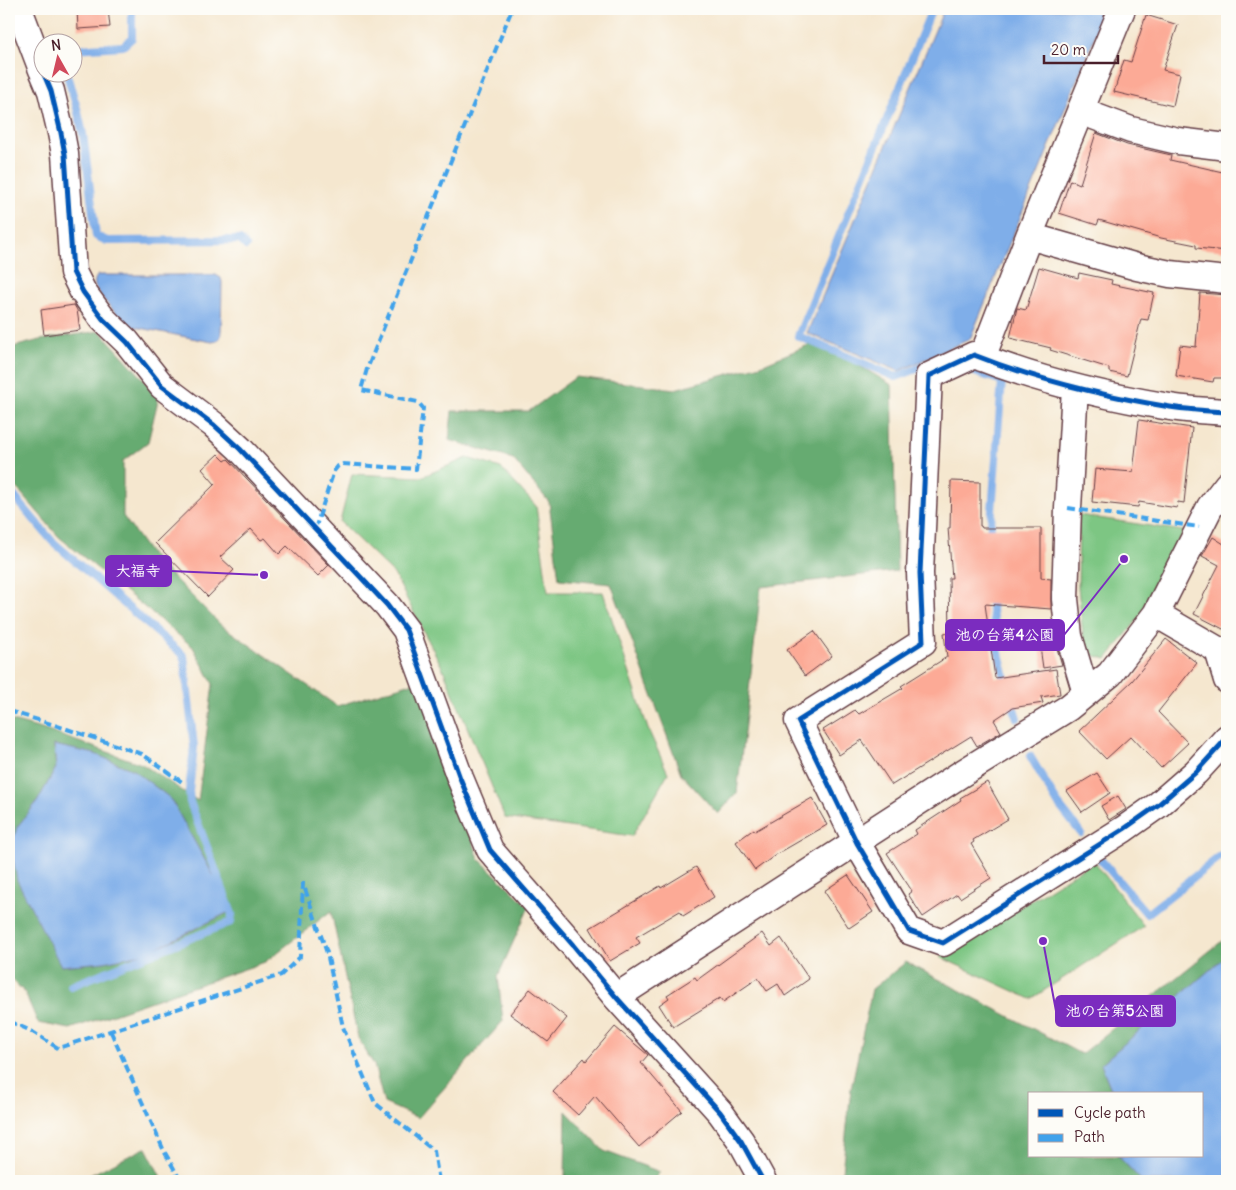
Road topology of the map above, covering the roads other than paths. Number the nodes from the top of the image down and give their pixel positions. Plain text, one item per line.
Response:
1 (19, 9) edge
2 (1122, 9) edge
3 (32, 43) edge
4 (47, 82) edge
5 (1080, 111) junction
6 (1227, 148) edge
7 (1029, 236) junction
8 (1227, 280) edge
9 (978, 356) junction
10 (1075, 388) junction
11 (1227, 412) edge
12 (1227, 485) edge
13 (1156, 614) junction
14 (1227, 680) edge
15 (1086, 693) junction
16 (1227, 738) edge
17 (857, 843) junction
18 (616, 997) junction
19 (763, 1181) edge

1 - 3 street
2 - 5 street
4 - 18 street
5 - 6 street
5 - 7 street
7 - 8 street
7 - 9 street
9 - 10 street
9 - 17 street
10 - 11 street
10 - 15 street
12 - 13 street
13 - 14 street
13 - 15 street
15 - 17 street
16 - 17 street
17 - 18 street
18 - 19 street

